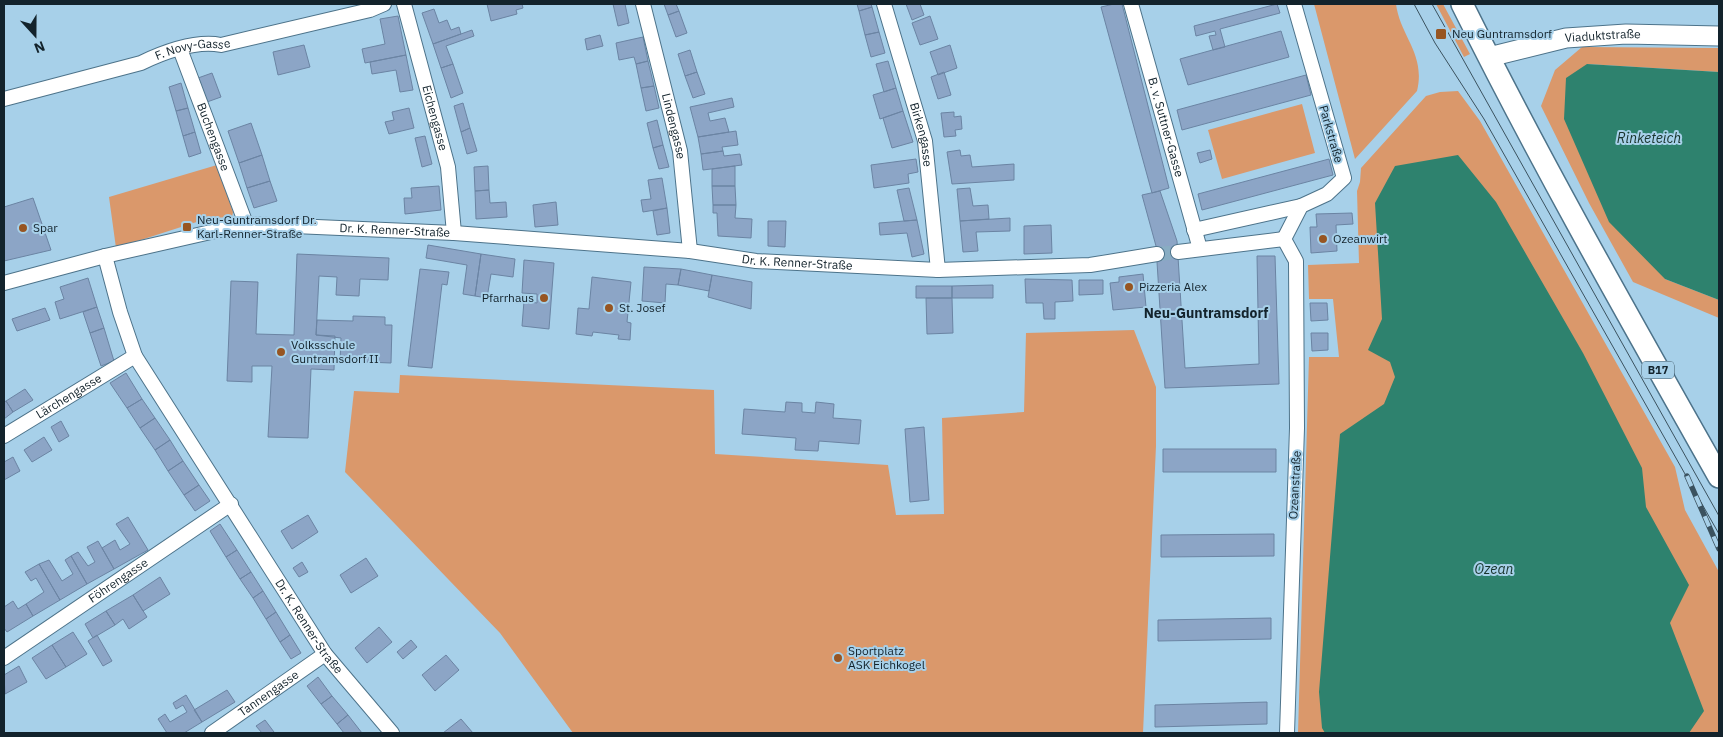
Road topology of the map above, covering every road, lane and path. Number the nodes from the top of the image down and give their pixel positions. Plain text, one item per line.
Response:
1 (384, 4) edge
2 (404, 4) edge
3 (643, 4) edge
4 (884, 4) edge
5 (1131, 4) edge
6 (1294, 4) edge
7 (1462, 4) edge
8 (1719, 36) edge
9 (180, 49) junction
10 (1489, 57) junction
11 (4, 98) edge
12 (1301, 206) junction
13 (246, 224) junction
14 (1194, 230) junction
15 (454, 233) junction
16 (1284, 239) junction
17 (1200, 249) junction
18 (690, 251) junction
19 (1178, 252) tunnel mouth
20 (1157, 254) tunnel mouth
21 (105, 256) junction
22 (938, 270) junction
23 (4, 283) edge
24 (135, 356) junction
25 (4, 436) edge
26 (1719, 477) edge
27 (231, 504) junction
28 (325, 654) junction
29 (4, 658) edge
30 (212, 733) edge
31 (392, 733) edge
32 (1287, 733) edge

1 - 9 street, F. Novy-Gasse
2 - 15 street, Eichengasse
3 - 18 street, Lindengasse
4 - 22 street, Birkengasse
5 - 14 street, B. v. Suttner-Gasse
6 - 12 street, Parkstraße
7 - 10 main road, B17
8 - 10 street, Viaduktstraße
9 - 11 street, F. Novy-Gasse
9 - 13 street, Buchengasse
10 - 26 main road, B17
12 - 14 street
12 - 16 street
13 - 15 street, Dr. K. Renner-Straße
13 - 21 street, Dr. K. Renner-Straße
14 - 17 street, B. v. Suttner-Gasse
15 - 18 street, Dr. K. Renner-Straße
16 - 17 street
16 - 32 street, Ozeanstraße
17 - 19 street
18 - 22 street, Dr. K. Renner-Straße
20 - 22 street, Dr. K. Renner-Straße
21 - 23 street
21 - 24 street, Dr. K. Renner-Straße
24 - 25 street, Lärchengasse
24 - 27 street, Dr. K. Renner-Straße
27 - 28 street, Dr. K. Renner-Straße
27 - 29 street, Föhrengasse
28 - 30 street, Tannengasse
28 - 31 street, Dr. K. Renner-Straße

